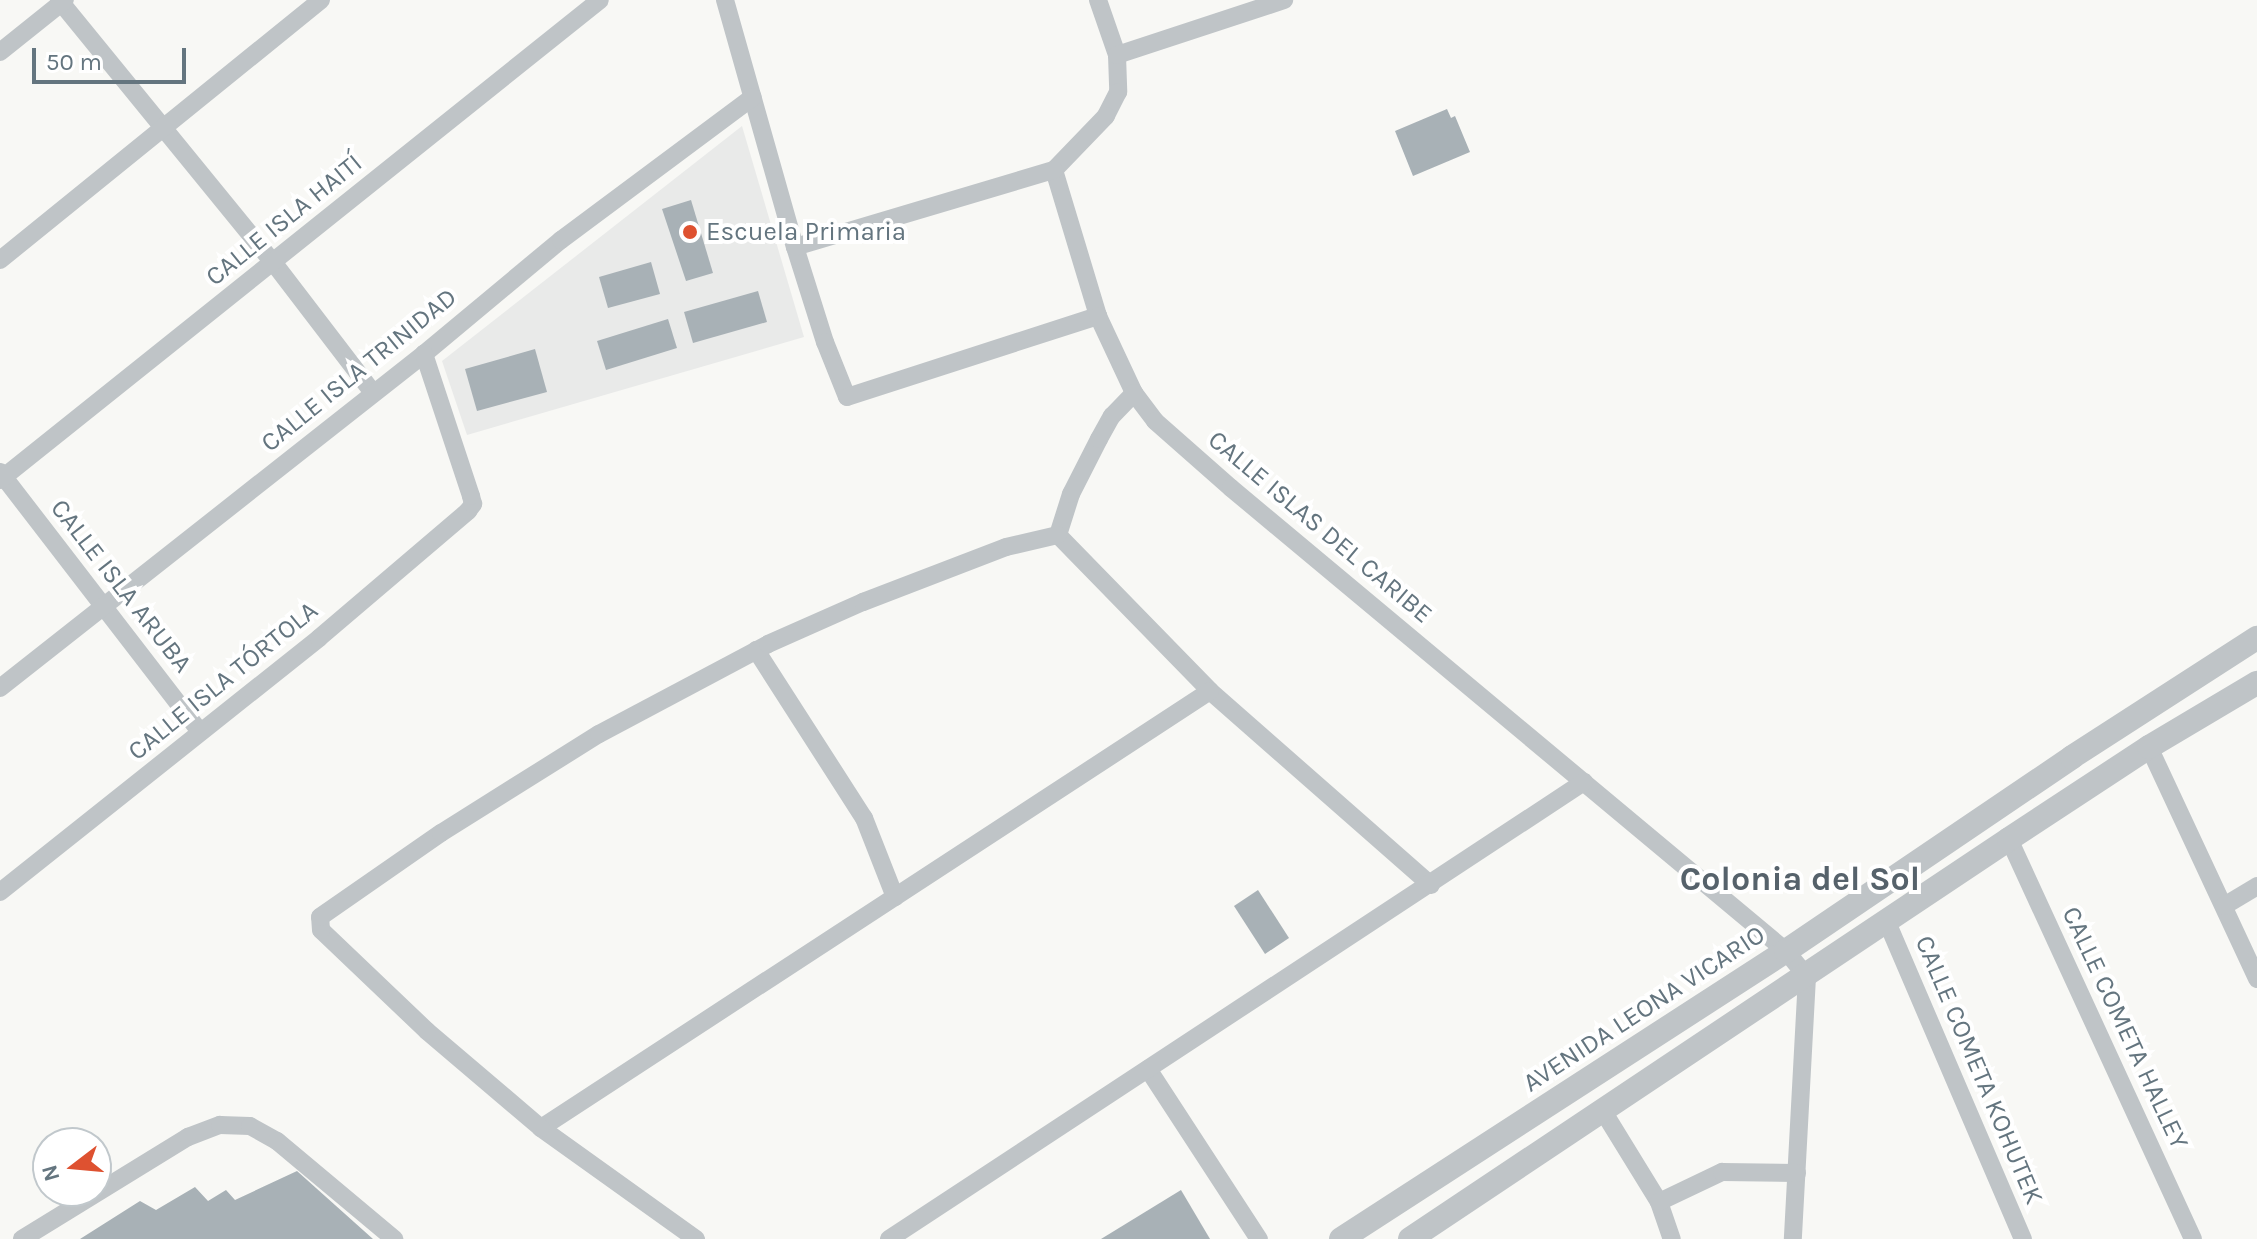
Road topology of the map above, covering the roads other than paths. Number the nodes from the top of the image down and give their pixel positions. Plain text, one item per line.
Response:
1 (321, 0) edge
2 (600, 0) edge
3 (725, 0) edge
4 (1098, 0) edge
5 (1284, 0) edge
6 (62, 1) edge
7 (0, 52) edge
8 (1117, 55) junction
9 (753, 97) junction
10 (165, 126) junction
11 (1054, 170) junction
12 (795, 247) junction
13 (0, 260) edge
14 (273, 262) junction
15 (1098, 316) junction
16 (424, 354) junction
17 (373, 393) junction
18 (1134, 393) junction
19 (1, 477) edge
20 (1058, 535) junction
21 (105, 605) junction
22 (2257, 638) edge
23 (756, 650) junction
24 (2257, 683) edge
25 (0, 688) edge
26 (1210, 691) junction
27 (200, 732) junction
28 (2149, 747) junction
29 (1584, 782) junction
30 (2009, 839) junction
31 (1431, 885) junction
32 (2257, 886) edge
33 (0, 892) edge
34 (895, 897) junction
35 (2224, 906) junction
36 (1887, 922) junction
37 (1786, 951) junction
38 (1807, 977) junction
39 (2257, 979) edge
40 (1148, 1069) junction
41 (1603, 1111) junction
42 (541, 1128) junction
43 (1797, 1173) junction
44 (1659, 1202) junction
45 (22, 1239) edge
46 (394, 1239) edge
47 (696, 1239) edge
48 (889, 1239) edge
49 (1259, 1239) edge
50 (1341, 1239) edge
51 (1410, 1239) edge
52 (1672, 1239) edge
53 (1793, 1239) edge
54 (2023, 1239) edge
55 (2193, 1239) edge

1 - 10 street
2 - 14 street, CALLE ISLA HAITÍ
3 - 9 street
4 - 8 street
5 - 8 street
6 - 7 street
6 - 10 street
8 - 11 street
9 - 12 street
9 - 16 street, CALLE ISLA TRINIDAD
10 - 13 street
10 - 14 street
11 - 12 street
11 - 15 street, CALLE ISLAS DEL CARIBE
12 - 15 street
14 - 17 street
14 - 19 street, CALLE ISLA HAITÍ
15 - 18 street, CALLE ISLAS DEL CARIBE
16 - 17 street, CALLE ISLA TRINIDAD
16 - 27 street, CALLE ISLA TÓRTOLA
17 - 21 street, CALLE ISLA TRINIDAD
18 - 20 street
18 - 29 street, CALLE ISLAS DEL CARIBE
19 - 21 street, CALLE ISLA ARUBA
20 - 23 street
20 - 26 street
21 - 25 street, CALLE ISLA TRINIDAD
21 - 27 street, CALLE ISLA ARUBA
22 - 37 street, AVENIDA LEONA VICARIO
23 - 34 street
23 - 42 street
24 - 28 street
26 - 31 street
26 - 34 street
27 - 33 street, CALLE ISLA TÓRTOLA
28 - 30 street
28 - 35 street
29 - 31 street
29 - 37 street, CALLE ISLAS DEL CARIBE
30 - 36 street
30 - 55 street, CALLE COMETA HALLEY
31 - 40 street
32 - 35 street
34 - 42 street
35 - 39 street
36 - 38 street
36 - 54 street, CALLE COMETA KOHUTEK
37 - 38 street, CALLE ISLAS DEL CARIBE
37 - 50 street, AVENIDA LEONA VICARIO
38 - 41 street
38 - 43 street
40 - 48 street
40 - 49 street
41 - 44 street
41 - 51 street
42 - 47 street
43 - 44 street
43 - 53 street
44 - 52 street
45 - 46 street

